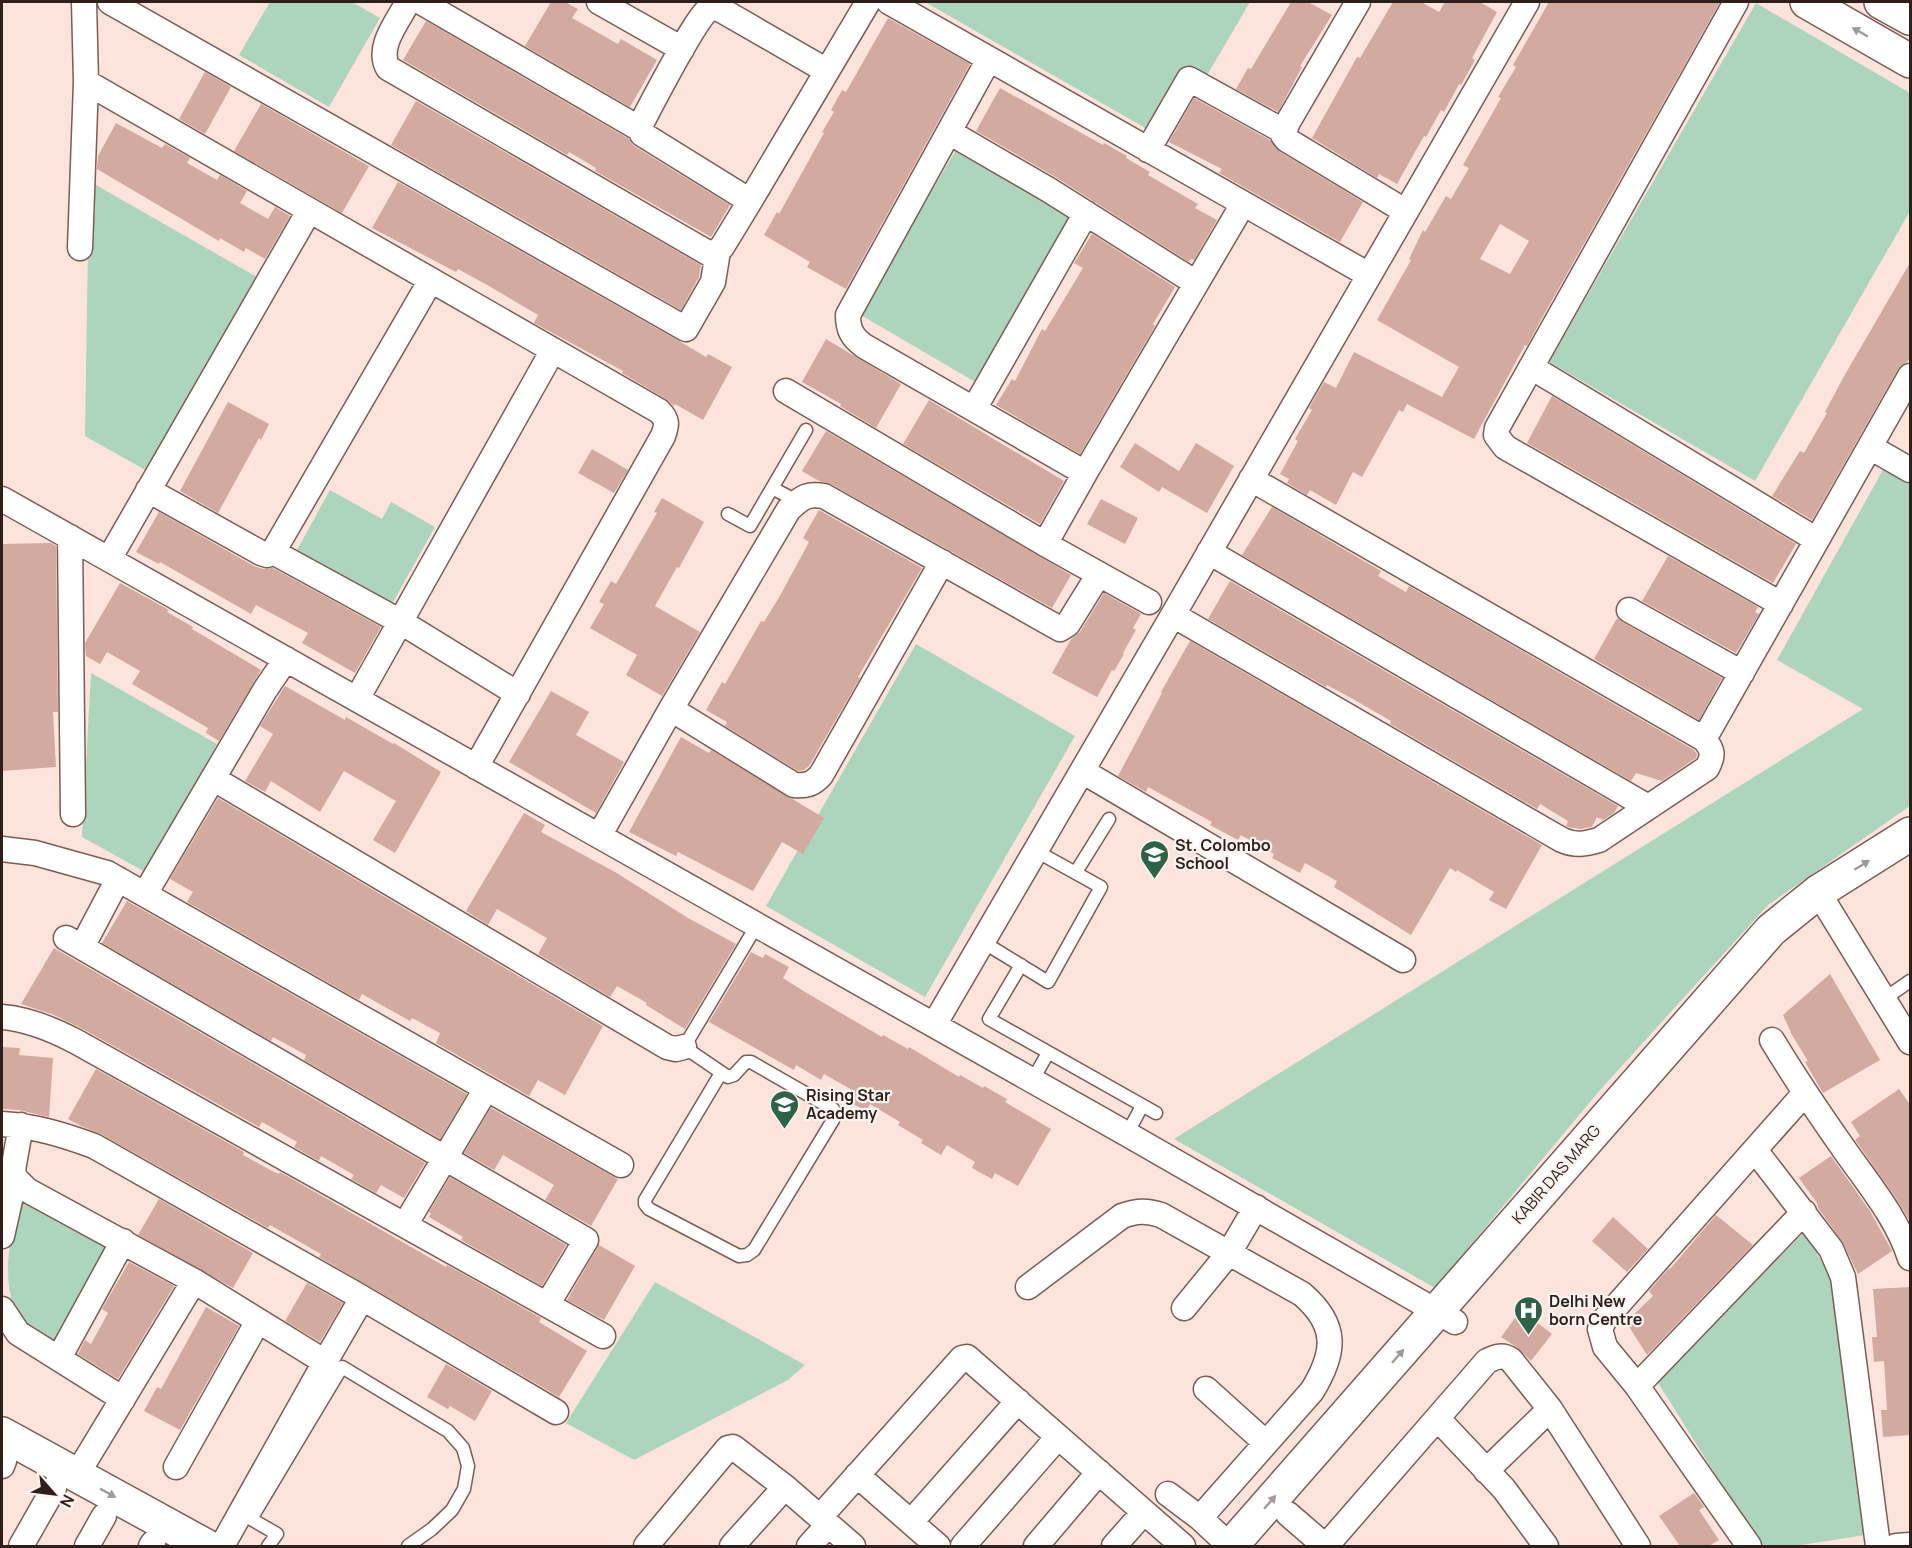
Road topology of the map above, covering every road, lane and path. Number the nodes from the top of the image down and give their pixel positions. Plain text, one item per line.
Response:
1 (84, 2) edge
2 (110, 2) edge
3 (408, 2) edge
4 (421, 2) edge
5 (599, 2) edge
6 (868, 2) edge
7 (889, 2) edge
8 (1358, 2) edge
9 (1736, 2) edge
10 (1808, 2) edge
11 (1881, 2) edge
12 (1517, 5) edge
13 (1911, 18) edge
14 (682, 49) junction
15 (989, 59) junction
16 (1911, 61) edge
17 (827, 71) junction
18 (86, 82) junction
19 (640, 129) junction
20 (1283, 131) junction
21 (949, 132) junction
22 (1148, 150) junction
23 (750, 201) junction
24 (1243, 204) junction
25 (309, 211) junction
26 (1405, 212) junction
27 (1086, 213) junction
28 (80, 248) dead end
29 (718, 251) junction
30 (1369, 276) junction
31 (431, 280) junction
32 (1196, 283) junction
33 (553, 350) junction
34 (1531, 367) junction
35 (1911, 376) edge
36 (786, 391) dead end
37 (974, 409) junction
38 (806, 430) dead end
39 (1870, 447) junction
40 (1911, 470) edge
41 (1085, 473) junction
42 (1251, 479) junction
43 (772, 488) junction
44 (148, 490) junction
45 (2, 499) edge
46 (797, 501) junction
47 (728, 514) dead end
48 (70, 537) junction
49 (1817, 540) junction
50 (1045, 544) junction
51 (273, 552) junction
52 (1209, 552) junction
53 (109, 559) junction
54 (942, 562) junction
55 (1099, 574) junction
56 (1781, 604) junction
57 (1161, 609) junction
58 (1629, 610) dead end
59 (401, 622) junction
60 (286, 659) junction
61 (1742, 673) junction
62 (518, 694) junction
63 (357, 699) junction
64 (670, 709) junction
65 (1704, 739) junction
66 (476, 767) junction
67 (1082, 771) junction
68 (214, 779) junction
69 (1648, 807) junction
70 (73, 814) dead end
71 (1109, 819) dead end
72 (1911, 834) edge
73 (599, 836) junction
74 (2, 849) edge
75 (1036, 851) junction
76 (1911, 859) edge
77 (1076, 872) junction
78 (118, 879) junction
79 (145, 894) junction
80 (1825, 902) junction
81 (757, 924) junction
82 (983, 942) junction
83 (1403, 960) dead end
84 (1022, 965) junction
85 (1911, 981) edge
86 (1884, 999) junction
87 (2, 1017) edge
88 (934, 1025) junction
89 (1772, 1040) dead end
90 (1911, 1042) edge
91 (684, 1047) junction
92 (1048, 1053) junction
93 (721, 1073) junction
94 (1032, 1080) junction
95 (486, 1089) junction
96 (1805, 1093) junction
97 (1142, 1106) junction
98 (1156, 1113) dead end
99 (11, 1125) edge
100 (1127, 1134) junction
101 (1755, 1150) junction
102 (446, 1157) junction
103 (621, 1165) dead end
104 (15, 1178) junction
105 (1256, 1207) junction
106 (1804, 1212) junction
107 (405, 1225) junction
108 (2, 1236) edge
109 (123, 1241) junction
110 (1229, 1253) junction
111 (1911, 1258) edge
112 (194, 1281) junction
113 (1028, 1287) dead end
114 (362, 1298) junction
115 (547, 1305) junction
116 (1184, 1308) dead end
117 (2, 1309) edge
118 (1446, 1316) junction
119 (258, 1321) junction
120 (603, 1336) dead end
121 (59, 1358) junction
122 (325, 1362) junction
123 (1637, 1386) junction
124 (1206, 1389) dead end
125 (123, 1399) junction
126 (1018, 1401) junction
127 (1550, 1409) junction
128 (556, 1412) dead end
129 (1438, 1419) junction
130 (1058, 1437) junction
131 (1266, 1443) junction
132 (2, 1455) edge
133 (176, 1467) dead end
134 (1486, 1471) junction
135 (1099, 1472) junction
136 (858, 1475) junction
137 (65, 1482) junction
138 (785, 1486) junction
139 (1168, 1494) dead end
140 (1144, 1512) junction
141 (1288, 1514) junction
142 (104, 1516) junction
143 (1200, 1518) junction
144 (824, 1521) junction
145 (911, 1522) junction
146 (154, 1545) edge
147 (1911, 1545) edge
148 (21, 1546) edge
149 (87, 1546) edge
150 (206, 1546) edge
151 (222, 1546) edge
152 (268, 1546) edge
153 (408, 1546) edge
154 (646, 1546) edge
155 (732, 1546) edge
156 (809, 1546) edge
157 (853, 1546) edge
158 (938, 1546) edge
159 (963, 1546) edge
160 (1036, 1546) edge
161 (1114, 1546) edge
162 (1184, 1546) edge
163 (1231, 1546) edge
164 (1260, 1546) edge
165 (1325, 1546) edge
166 (1546, 1546) edge
167 (1638, 1546) edge
168 (1749, 1546) edge
169 (1878, 1546) edge
170 (1896, 1546) edge

1 - 18 street
2 - 29 street
3 - 29 street
4 - 19 street
5 - 14 street
6 - 17 street
7 - 15 street
8 - 20 street
9 - 34 street
16 -> 10 street
11 - 13 street
12 - 26 street
14 - 17 street
14 - 19 street
15 - 21 street
15 - 22 street
17 - 23 street
18 - 25 street
18 - 28 street
19 - 23 street
20 - 22 street
20 - 26 street
21 - 27 street
21 - 37 street
22 - 24 street
23 - 29 street
24 - 30 street
24 - 32 street
25 - 31 street
25 - 44 street
26 - 30 street
27 - 32 street
27 - 37 street
30 - 42 street
31 - 33 street
31 - 51 street
32 - 41 street
33 - 59 street
33 - 62 street
34 - 49 street
34 - 56 street
35 - 39 street
36 - 50 street
37 - 41 street
38 - 43 lane
39 - 40 street
39 - 49 street
41 - 50 street
42 - 52 street
42 - 65 street
43 - 46 lane
43 - 47 lane
44 - 51 street
44 - 53 street
45 - 48 street
46 - 54 street
46 - 64 street
48 - 53 street
48 - 70 street
49 - 56 street
50 - 55 street
51 - 59 street
52 - 57 street
52 - 69 street
53 - 60 street
54 - 55 street
54 - 64 street
55 - 57 street
56 - 61 street
57 - 67 street
57 - 69 street
58 - 61 street
59 - 62 street
59 - 63 street
60 - 63 street
60 - 68 street
61 - 65 street
62 - 66 street
63 - 66 street
64 - 73 street
65 - 69 street
66 - 73 street
67 - 75 street
67 - 83 street
68 - 79 street
68 - 91 street
71 - 77 lane
80 -> 72 street, KABIR DAS MARG
73 - 81 street
74 - 78 street
75 - 77 lane
75 - 82 street
76 - 80 street, KABIR DAS MARG
77 - 84 lane
78 - 79 street
78 - 102 street
79 - 95 street
80 - 86 street
80 - 118 street, KABIR DAS MARG
81 - 88 street
81 - 91 lane
82 - 84 lane
82 - 88 street
84 - 92 lane
85 - 86 lane
86 - 90 street
87 - 107 street
88 - 94 street
89 - 96 street
91 - 93 lane
92 - 94 lane
92 - 97 lane
93 - 93 lane
94 - 100 street
95 - 102 street
95 - 103 street
96 - 101 street
96 - 111 street
97 - 98 lane
97 - 100 lane
99 - 104 street
99 - 114 street
100 - 105 street
101 - 106 street
101 - 123 street
102 - 107 street
102 - 115 street
104 - 108 street
104 - 109 street
105 - 110 street
105 - 118 street
106 - 123 street
106 - 169 street
107 - 115 street
109 - 112 street
109 - 121 street
110 - 113 street
110 - 116 street
110 - 131 street
112 - 119 street
112 - 125 street
114 - 122 street
114 - 128 street
115 - 120 street
117 - 121 street
118 - 141 street, KABIR DAS MARG
163 -> 118 street, KABIR DAS MARG
119 - 122 street
119 - 133 street
121 - 125 street
122 - 151 street
123 - 168 street
124 - 131 street
125 - 137 street
126 - 130 street
126 - 136 street
126 - 145 street
127 - 129 street
127 - 134 street
127 - 167 street
129 - 134 street
129 - 165 street
130 - 135 street
130 - 159 street
131 - 143 street
132 - 137 street
134 - 166 street
135 - 140 street
135 - 160 street
136 - 144 street
136 - 145 street
137 - 142 street
137 - 148 street
137 -> 150 street
138 - 144 street
138 - 154 street
138 - 155 street
139 - 143 street
140 - 161 street
140 - 162 street
141 - 164 street, KABIR DAS MARG
141 - 165 street
142 - 146 street
142 - 149 street
143 - 163 street
144 - 156 street
144 - 157 street
145 - 158 street
147 - 170 street
152 - 153 lane

